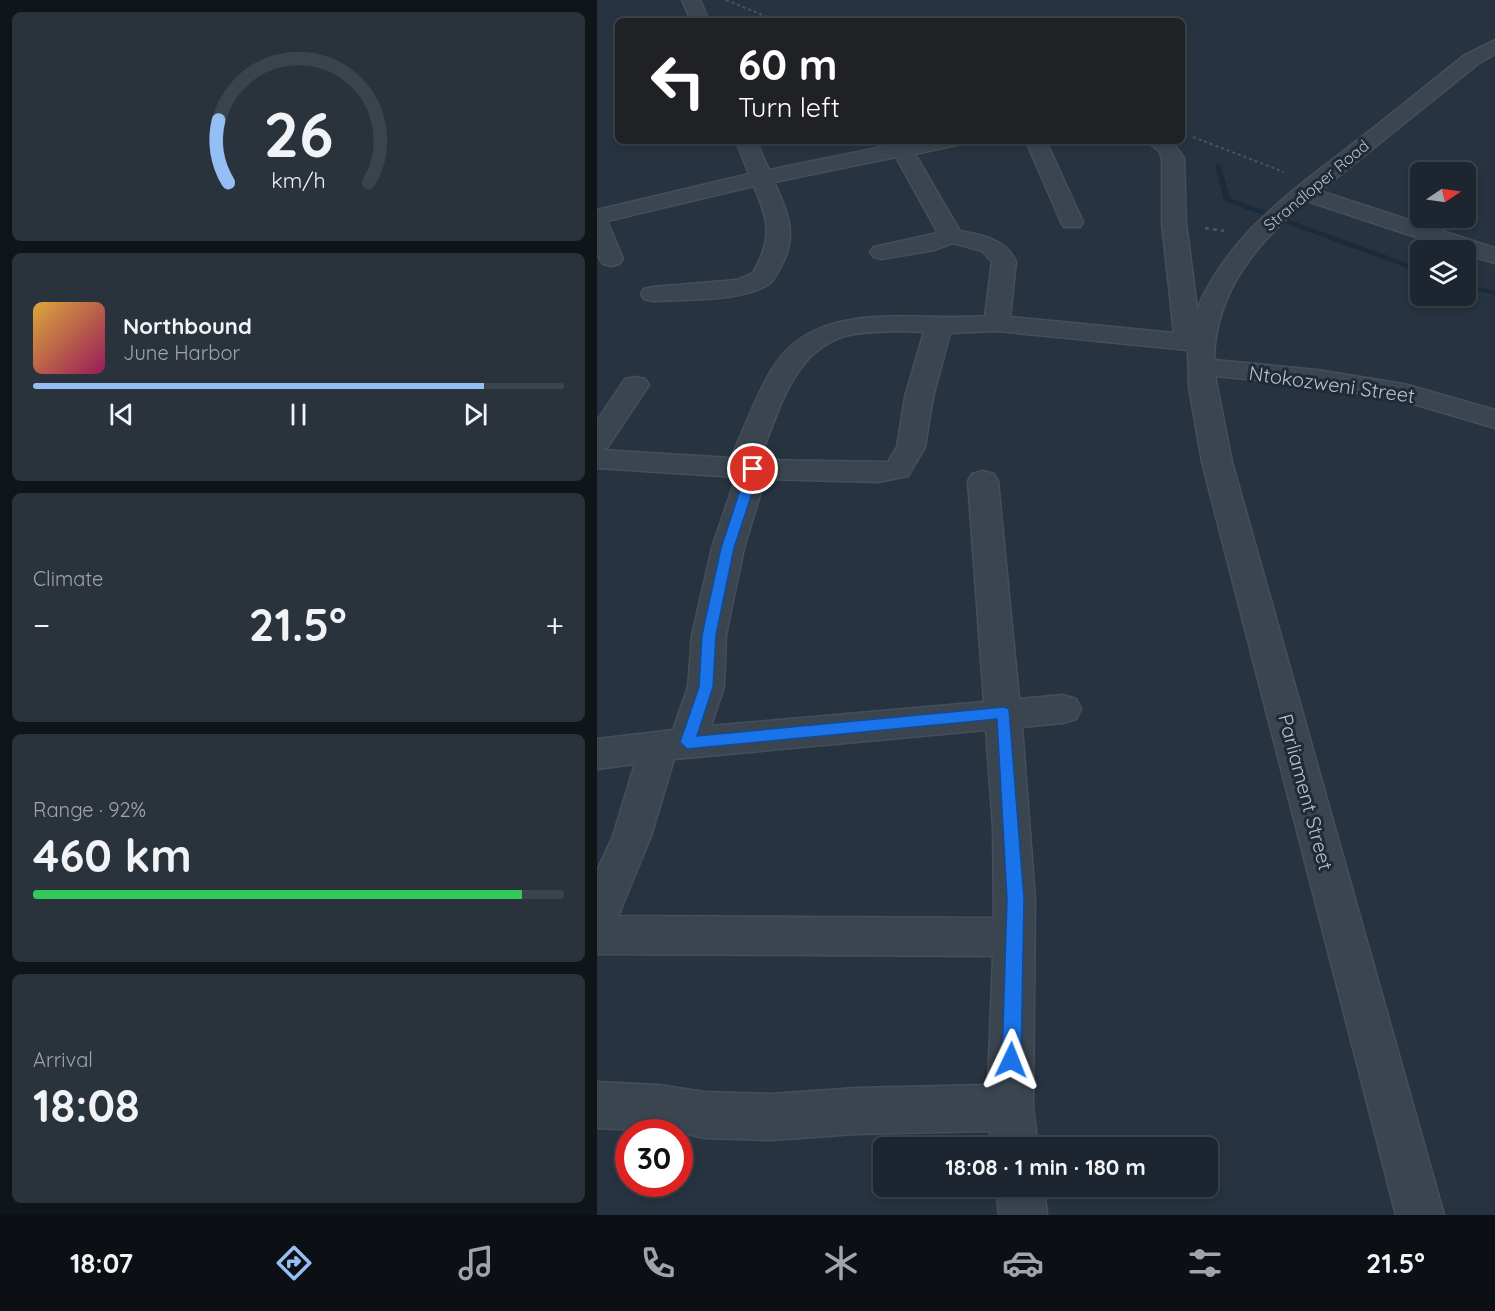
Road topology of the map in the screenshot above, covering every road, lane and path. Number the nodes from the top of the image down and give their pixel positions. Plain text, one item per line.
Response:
1 (691, 0) edge
2 (726, 0) edge
3 (699, 18) edge
4 (770, 18) edge
5 (1495, 46) edge
6 (1185, 134) edge
7 (747, 144) edge
8 (932, 144) edge
9 (1037, 144) edge
10 (1162, 144) edge
11 (902, 149) junction
12 (761, 178) junction
13 (1308, 188) junction
14 (597, 217) edge
15 (1073, 222) dead end
16 (597, 223) edge
17 (1174, 223) junction
18 (951, 236) junction
19 (1254, 236) junction
20 (882, 252) dead end
21 (1495, 256) edge
22 (611, 259) dead end
23 (654, 294) dead end
24 (997, 323) junction
25 (939, 325) junction
26 (1197, 350) junction
27 (635, 385) dead end
28 (1495, 420) edge
29 (599, 459) edge
30 (747, 469) junction
31 (983, 481) dead end
32 (1063, 709) dead end
33 (1004, 713) junction
34 (673, 744) junction
35 (597, 754) edge
36 (597, 917) edge
37 (597, 935) edge
38 (1014, 937) junction
39 (597, 1105) edge
40 (1013, 1127) edge
41 (1021, 1197) edge
42 (1023, 1215) edge
43 (1420, 1215) edge

1 - 3 street
2 - 4 path
5 - 13 street, Strandloper Road
6 - 13 path
7 - 12 street
8 - 11 street
9 - 15 street
10 - 17 street, Parliament Street
11 - 12 street
11 - 18 street
12 - 14 street
12 - 23 street
13 - 19 street, Strandloper Road
13 - 21 street
16 - 22 street
17 - 19 path
17 - 26 street, Parliament Street
18 - 20 street
18 - 24 street
19 - 26 street, Strandloper Road
24 - 25 street, Ntokozweni Street
24 - 26 street, Ntokozweni Street
25 - 30 street, Ntokozweni Street
25 - 30 street
26 - 28 street, Ntokozweni Street
26 - 43 street, Parliament Street
27 - 29 street
29 - 30 street
30 - 34 street, Ntokozweni Street
31 - 33 street
32 - 33 street
33 - 34 street
33 - 38 street
34 - 35 street
34 - 36 street, Ntokozweni Street
37 - 38 street
38 - 40 street
39 - 40 street
41 - 42 street

